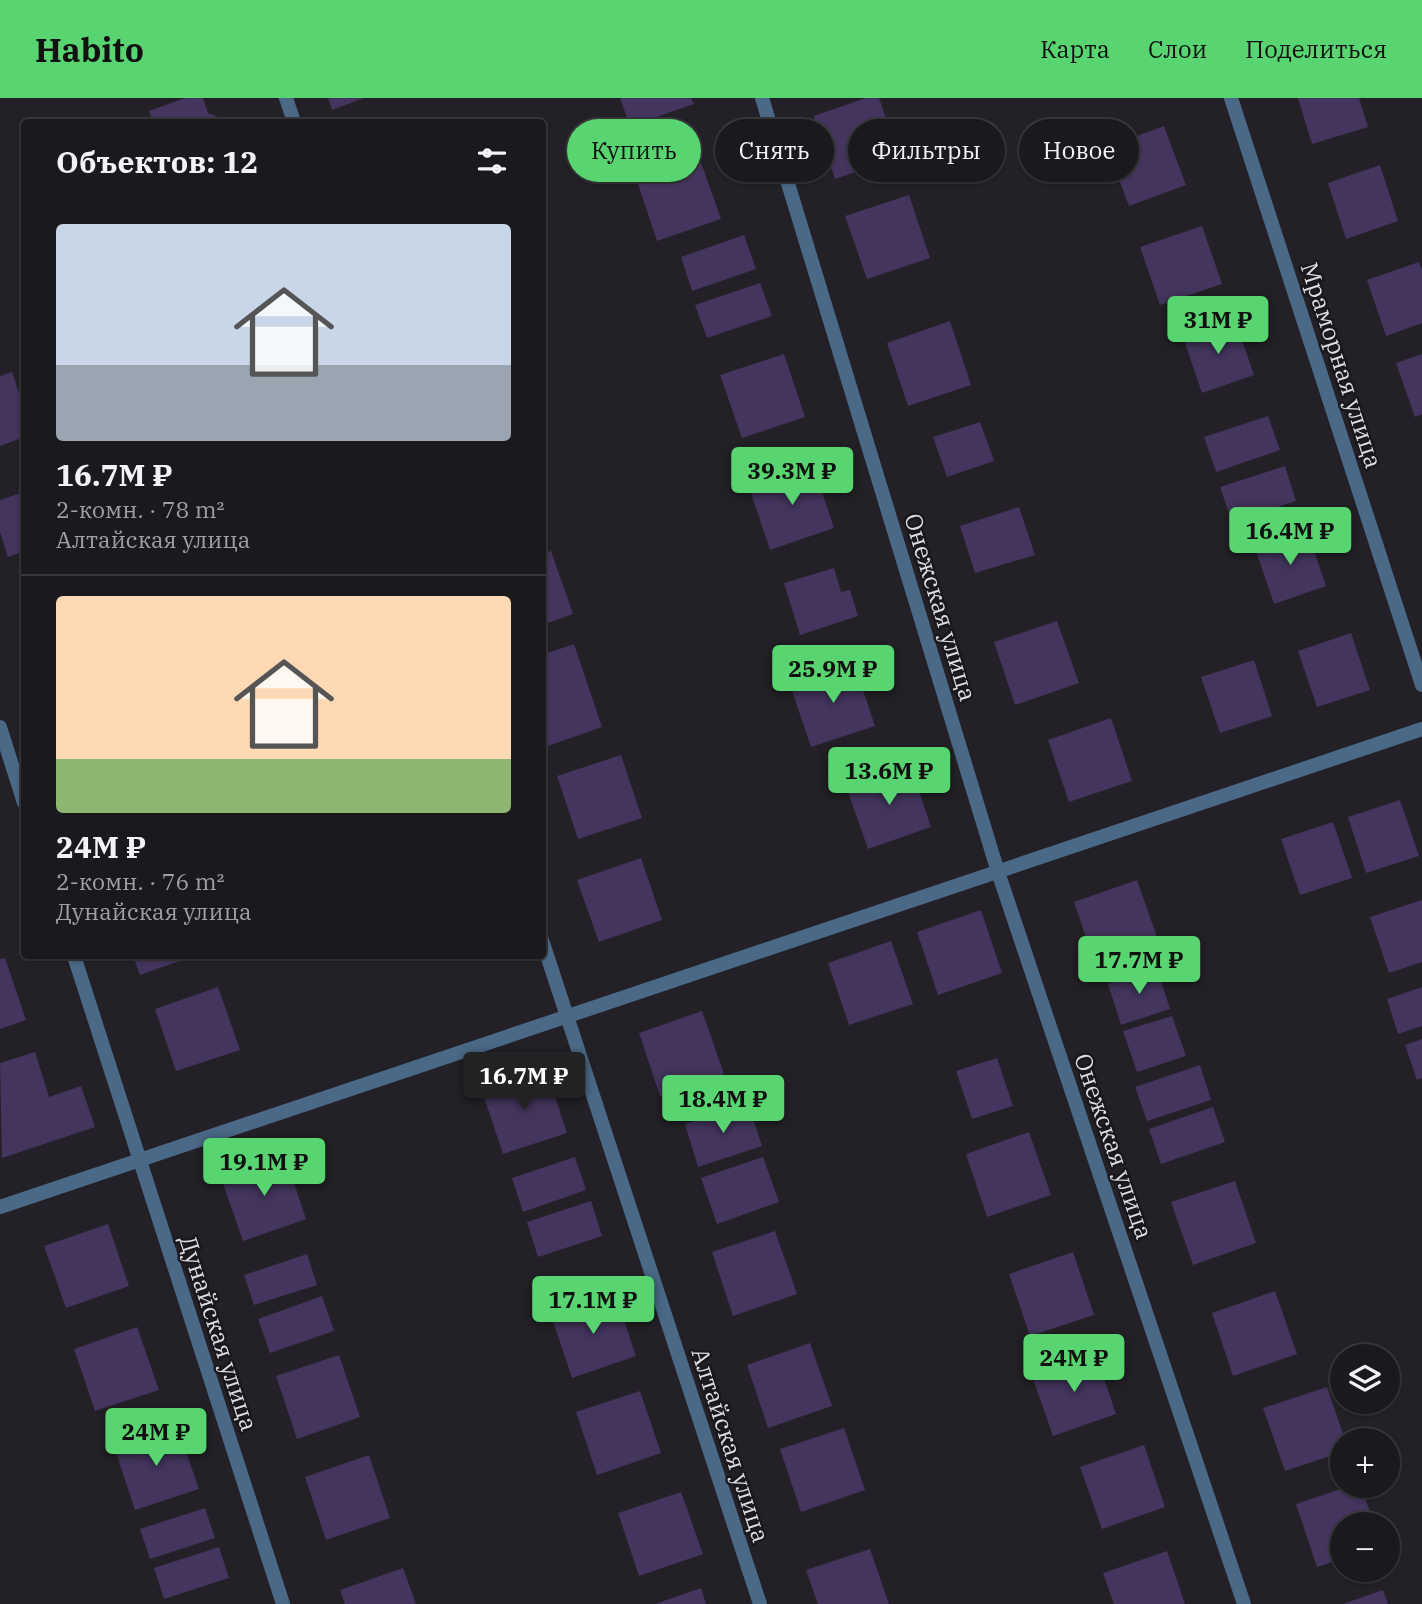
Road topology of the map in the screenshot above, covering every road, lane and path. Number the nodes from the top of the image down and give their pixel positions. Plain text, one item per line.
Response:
1 (286, 98) edge
2 (762, 98) edge
3 (1231, 98) edge
4 (293, 119) edge
5 (1422, 685) edge
6 (0, 727) edge
7 (1422, 729) edge
8 (21, 794) edge
9 (998, 872) junction
10 (546, 953) edge
11 (75, 959) edge
12 (566, 1017) junction
13 (140, 1160) junction
14 (0, 1207) edge
15 (283, 1604) edge
16 (760, 1604) edge
17 (1244, 1604) edge

1 - 4 street
2 - 9 street, Онежская улица
3 - 5 street, Мраморная улица
6 - 8 street
7 - 9 street
9 - 12 street
9 - 17 street, Онежская улица
10 - 12 street, Алтайская улица
11 - 13 street, Дунайская улица
12 - 13 street
12 - 16 street, Алтайская улица
13 - 14 street
13 - 15 street, Дунайская улица

